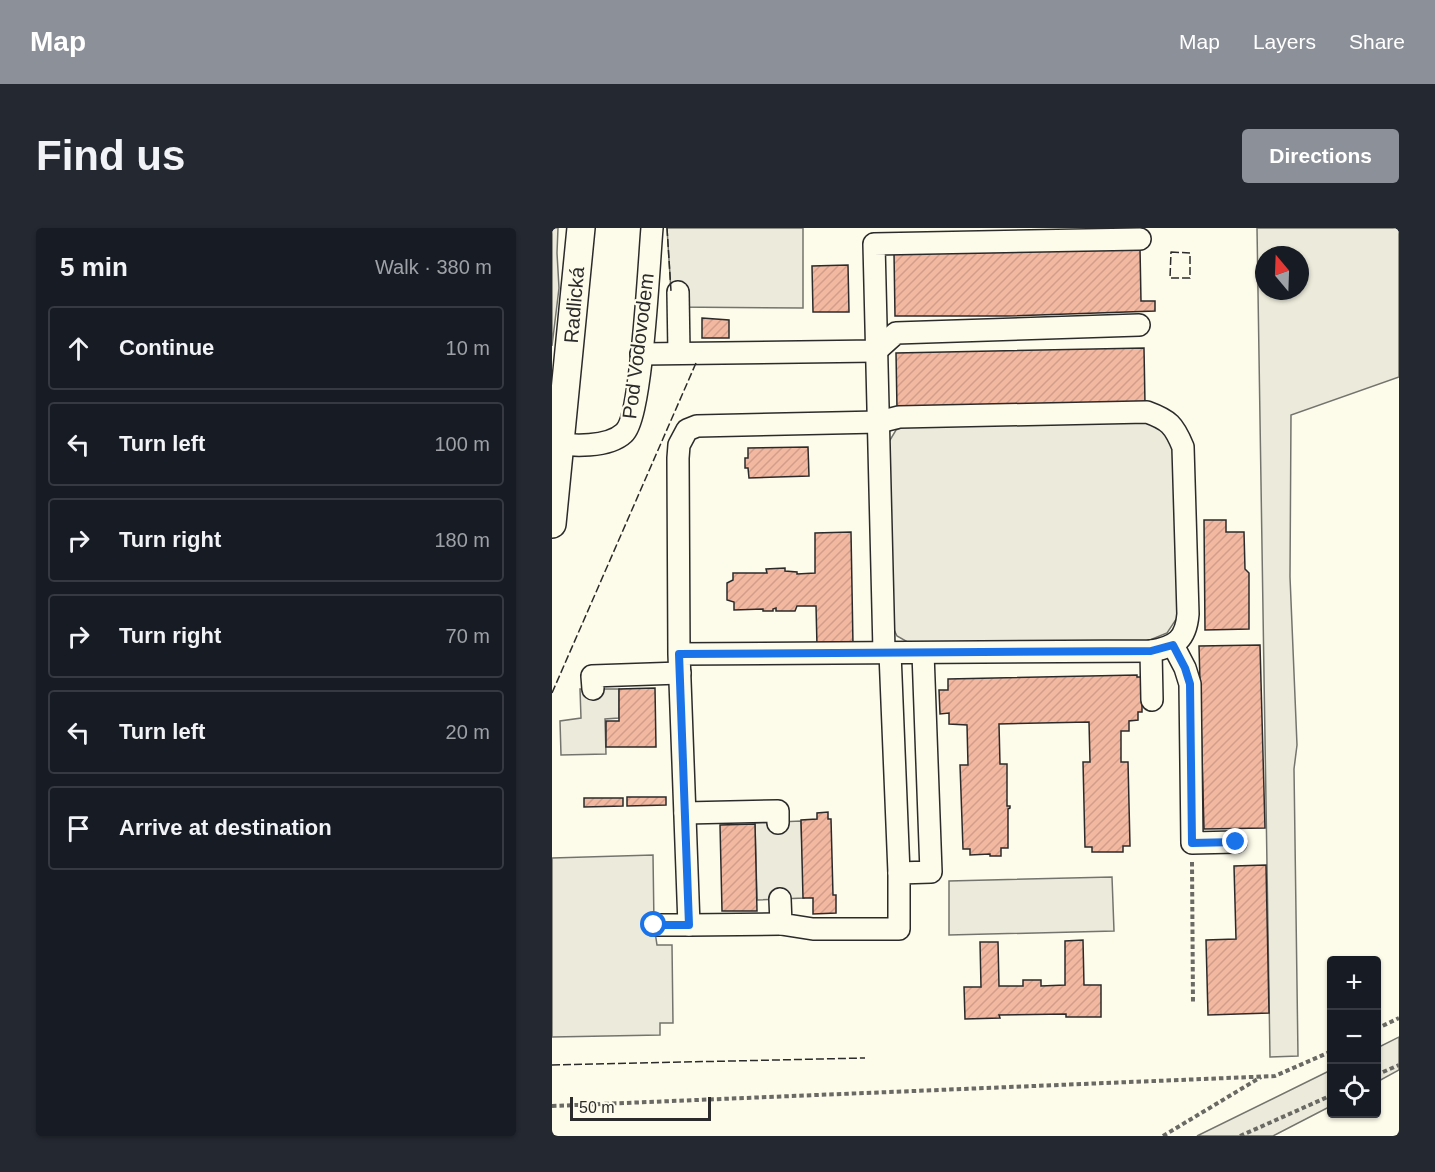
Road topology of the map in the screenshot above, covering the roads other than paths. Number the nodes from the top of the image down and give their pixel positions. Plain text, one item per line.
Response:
1 (581, 228) edge
2 (652, 228) edge
3 (1140, 239) dead end
4 (678, 292) dead end
5 (1139, 325) dead end
6 (876, 351) junction
7 (679, 353) junction
8 (641, 354) junction
9 (879, 422) junction
10 (556, 444) edge
11 (552, 524) edge
12 (1173, 645) junction
13 (1151, 651) junction
14 (887, 652) junction
15 (923, 653) junction
16 (680, 664) junction
17 (593, 689) dead end
18 (1152, 700) dead end
19 (685, 813) junction
20 (778, 823) dead end
21 (1236, 842) dead end
22 (899, 873) junction
23 (780, 899) dead end
24 (781, 924) junction
25 (654, 925) dead end
26 (689, 925) junction

1 - 10 main road, Radlická
2 - 8 street, Pod Vodovodem
3 - 6 street
4 - 7 street
5 - 6 street
6 - 7 street
6 - 9 street
7 - 8 street
8 - 10 street, Pod Vodovodem
9 - 12 street
9 - 14 street
9 - 16 street
10 - 11 main road, Radlická
12 - 13 street
12 - 21 street
13 - 15 street
13 - 18 street
14 - 15 street
14 - 16 street
14 - 22 street
15 - 22 street
16 - 17 street
16 - 19 street
19 - 20 street
19 - 26 street
22 - 24 street
23 - 24 street
24 - 26 street
25 - 26 street

